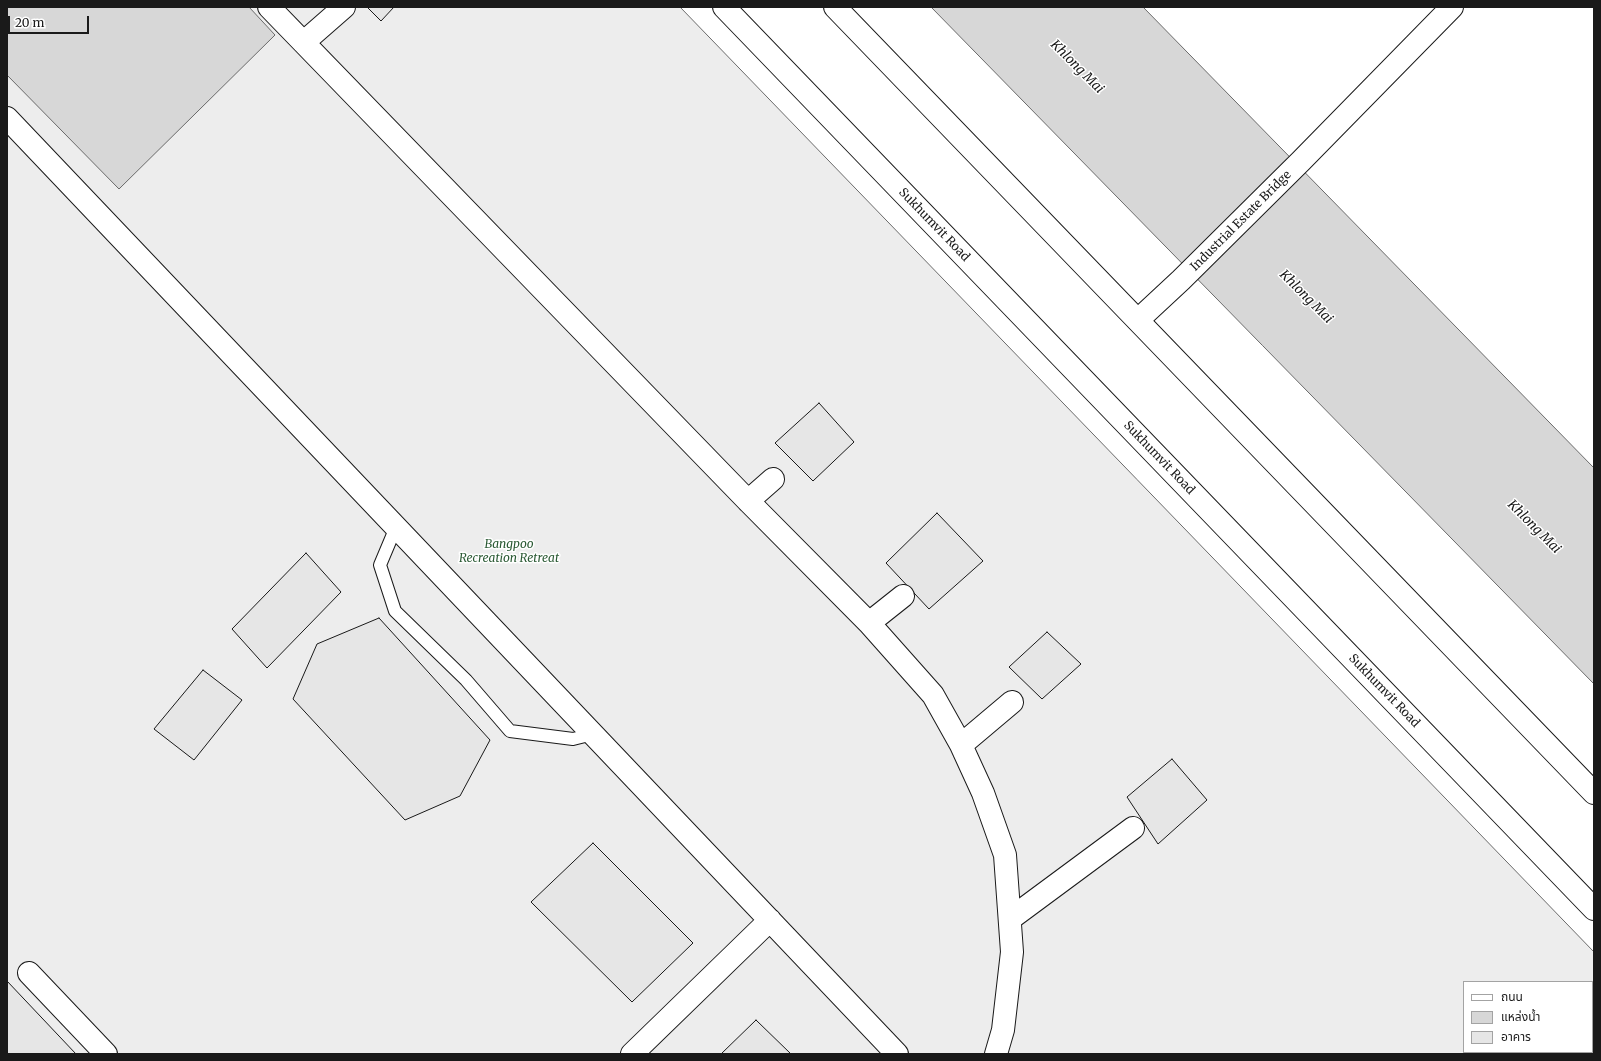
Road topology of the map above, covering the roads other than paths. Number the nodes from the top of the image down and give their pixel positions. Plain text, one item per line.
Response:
1 (270, 7) edge
2 (344, 7) edge
3 (724, 7) edge
4 (835, 7) edge
5 (1452, 7) edge
6 (304, 42) junction
7 (7, 118) edge
8 (1138, 320) junction
9 (773, 478) dead end
10 (748, 501) junction
11 (396, 527) junction
12 (903, 596) dead end
13 (869, 623) junction
14 (1012, 702) dead end
15 (593, 734) junction
16 (961, 745) junction
17 (1594, 792) edge
18 (1133, 828) dead end
19 (1594, 909) edge
20 (1010, 919) junction
21 (770, 920) junction
22 (28, 973) dead end
23 (106, 1054) edge
24 (632, 1054) edge
25 (897, 1054) edge
26 (996, 1054) edge

1 - 6 main road
2 - 6 main road
3 - 19 main road, Sukhumvit Road
4 - 8 main road
5 - 8 main road, Industrial Estate Bridge
6 - 10 main road
7 - 11 main road
8 - 17 main road
9 - 10 main road
10 - 13 main road
11 - 15 main road
11 - 15 lane
12 - 13 main road
13 - 16 main road
14 - 16 main road
15 - 21 main road
16 - 20 main road
18 - 20 main road
20 - 26 main road
21 - 24 main road
21 - 25 main road
22 - 23 main road

